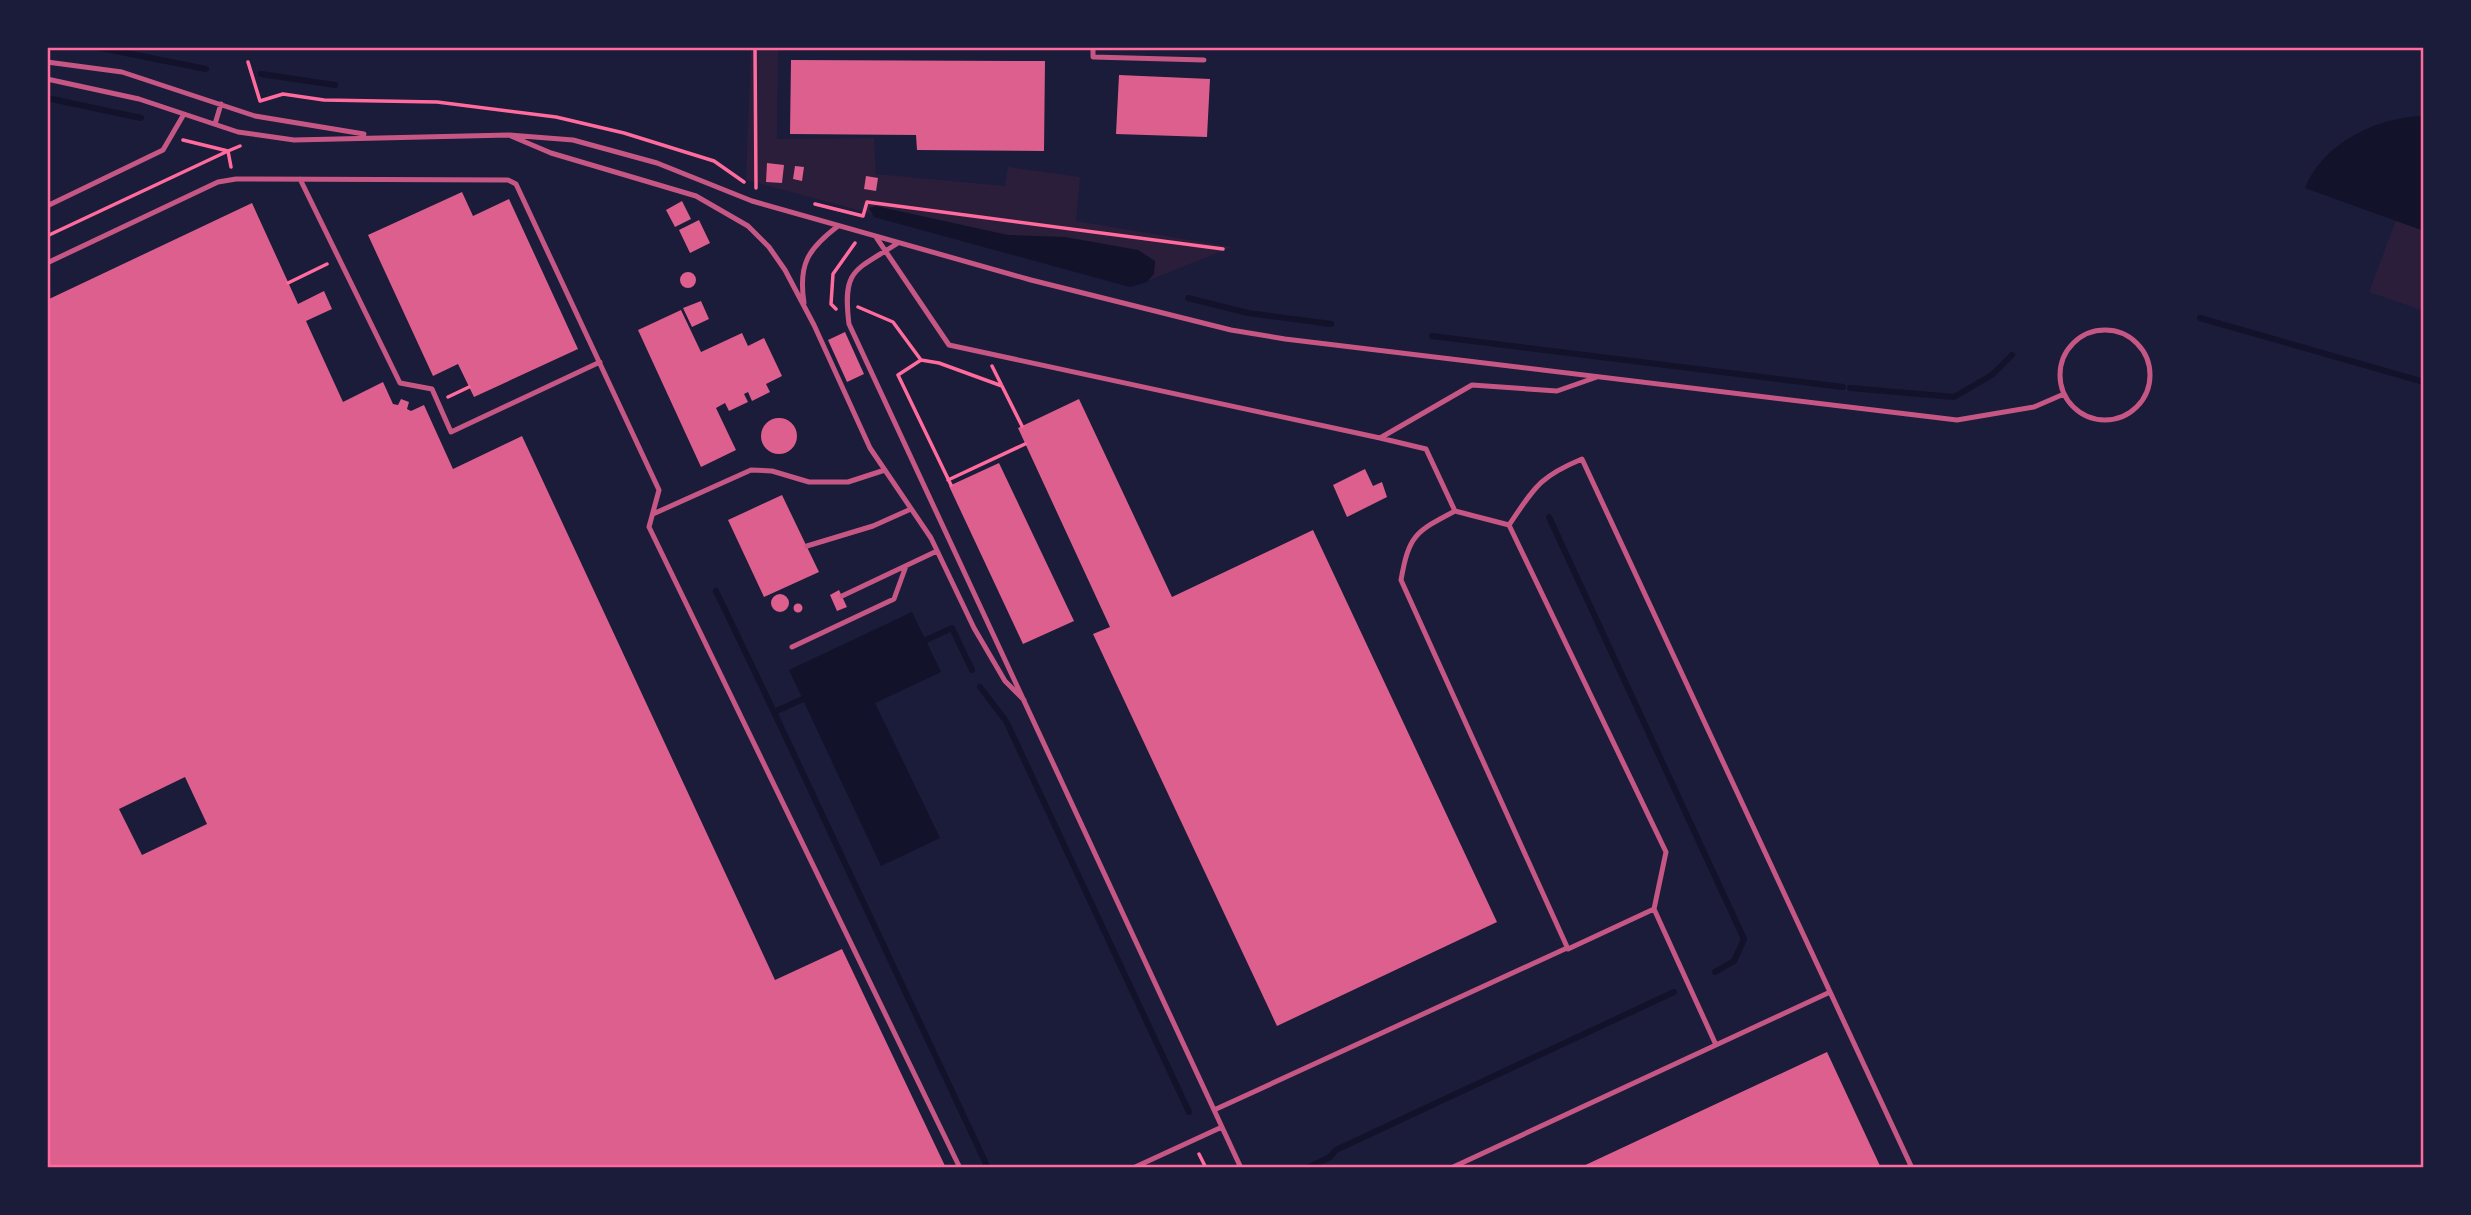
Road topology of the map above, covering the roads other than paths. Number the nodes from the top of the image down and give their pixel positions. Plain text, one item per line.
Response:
1 (1093, 47) edge
2 (1204, 60) dead end
3 (47, 62) edge
4 (47, 79) edge
5 (221, 104) junction
6 (184, 114) junction
7 (215, 124) junction
8 (509, 135) junction
9 (371, 136) junction
10 (300, 179) junction
11 (47, 206) edge
12 (838, 226) junction
13 (876, 237) junction
14 (898, 243) junction
15 (886, 251) junction
16 (47, 263) edge
17 (806, 309) junction
18 (600, 362) junction
19 (1598, 377) junction
20 (2064, 394) junction
21 (1380, 438) junction
22 (885, 470) junction
23 (911, 509) junction
24 (1455, 511) junction
25 (653, 513) junction
26 (1509, 525) junction
27 (807, 546) dead end
28 (937, 551) junction
29 (906, 566) junction
30 (842, 596) dead end
31 (792, 647) dead end
32 (1028, 704) junction
33 (1654, 909) junction
34 (1567, 948) junction
35 (1828, 993) junction
36 (1716, 1045) junction
37 (1214, 1110) junction
38 (1222, 1127) junction
39 (960, 1168) edge
40 (1133, 1168) edge
41 (1241, 1168) edge
42 (1451, 1168) edge
43 (1912, 1168) edge

1 - 2 lane
3 - 5 lane
4 - 6 lane
5 - 7 lane
5 - 9 lane
6 - 7 lane
6 - 11 lane
7 - 9 lane
8 - 9 lane
8 - 12 lane
8 - 17 lane
10 - 16 lane
10 - 18 lane
10 - 18 lane
12 - 13 lane
12 - 17 lane
13 - 14 lane
13 - 15 lane
14 - 15 lane
14 - 19 lane
15 - 21 lane
15 - 32 lane
17 - 22 lane
18 - 25 lane
19 - 20 lane
19 - 21 lane
20 - 20 lane
21 - 24 lane
22 - 23 lane
22 - 25 lane
23 - 27 lane
23 - 28 lane
24 - 26 lane
24 - 34 lane
25 - 39 lane
26 - 33 lane
26 - 35 lane
28 - 29 lane
28 - 32 lane
29 - 30 lane
29 - 31 lane
32 - 37 lane
33 - 34 lane
33 - 36 lane
34 - 37 lane
35 - 36 lane
35 - 43 lane
36 - 42 lane
37 - 38 lane
38 - 40 lane
38 - 41 lane

